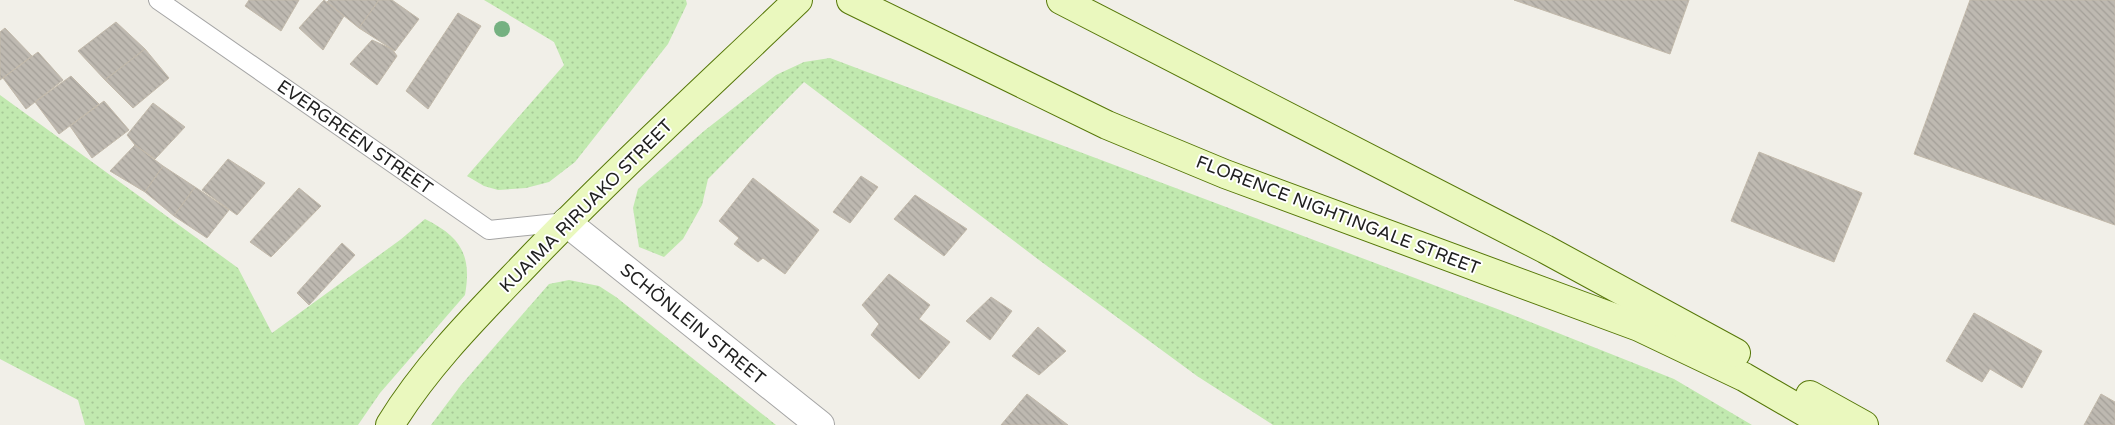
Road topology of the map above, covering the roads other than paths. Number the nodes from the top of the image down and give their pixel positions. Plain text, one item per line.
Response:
1 (158, 0) edge
2 (798, 0) edge
3 (851, 0) edge
4 (1062, 0) edge
5 (566, 222) junction
6 (390, 425) edge
7 (820, 425) edge
8 (1828, 425) edge
9 (1864, 425) edge

1 - 5 lane, EVERGREEN STREET
2 - 5 main road, KUAIMA RIRUAKO STREET
3 - 8 main road, FLORENCE NIGHTINGALE STREET
4 - 9 main road
5 - 6 main road, KUAIMA RIRUAKO STREET
5 - 7 street, SCHÖNLEIN STREET

